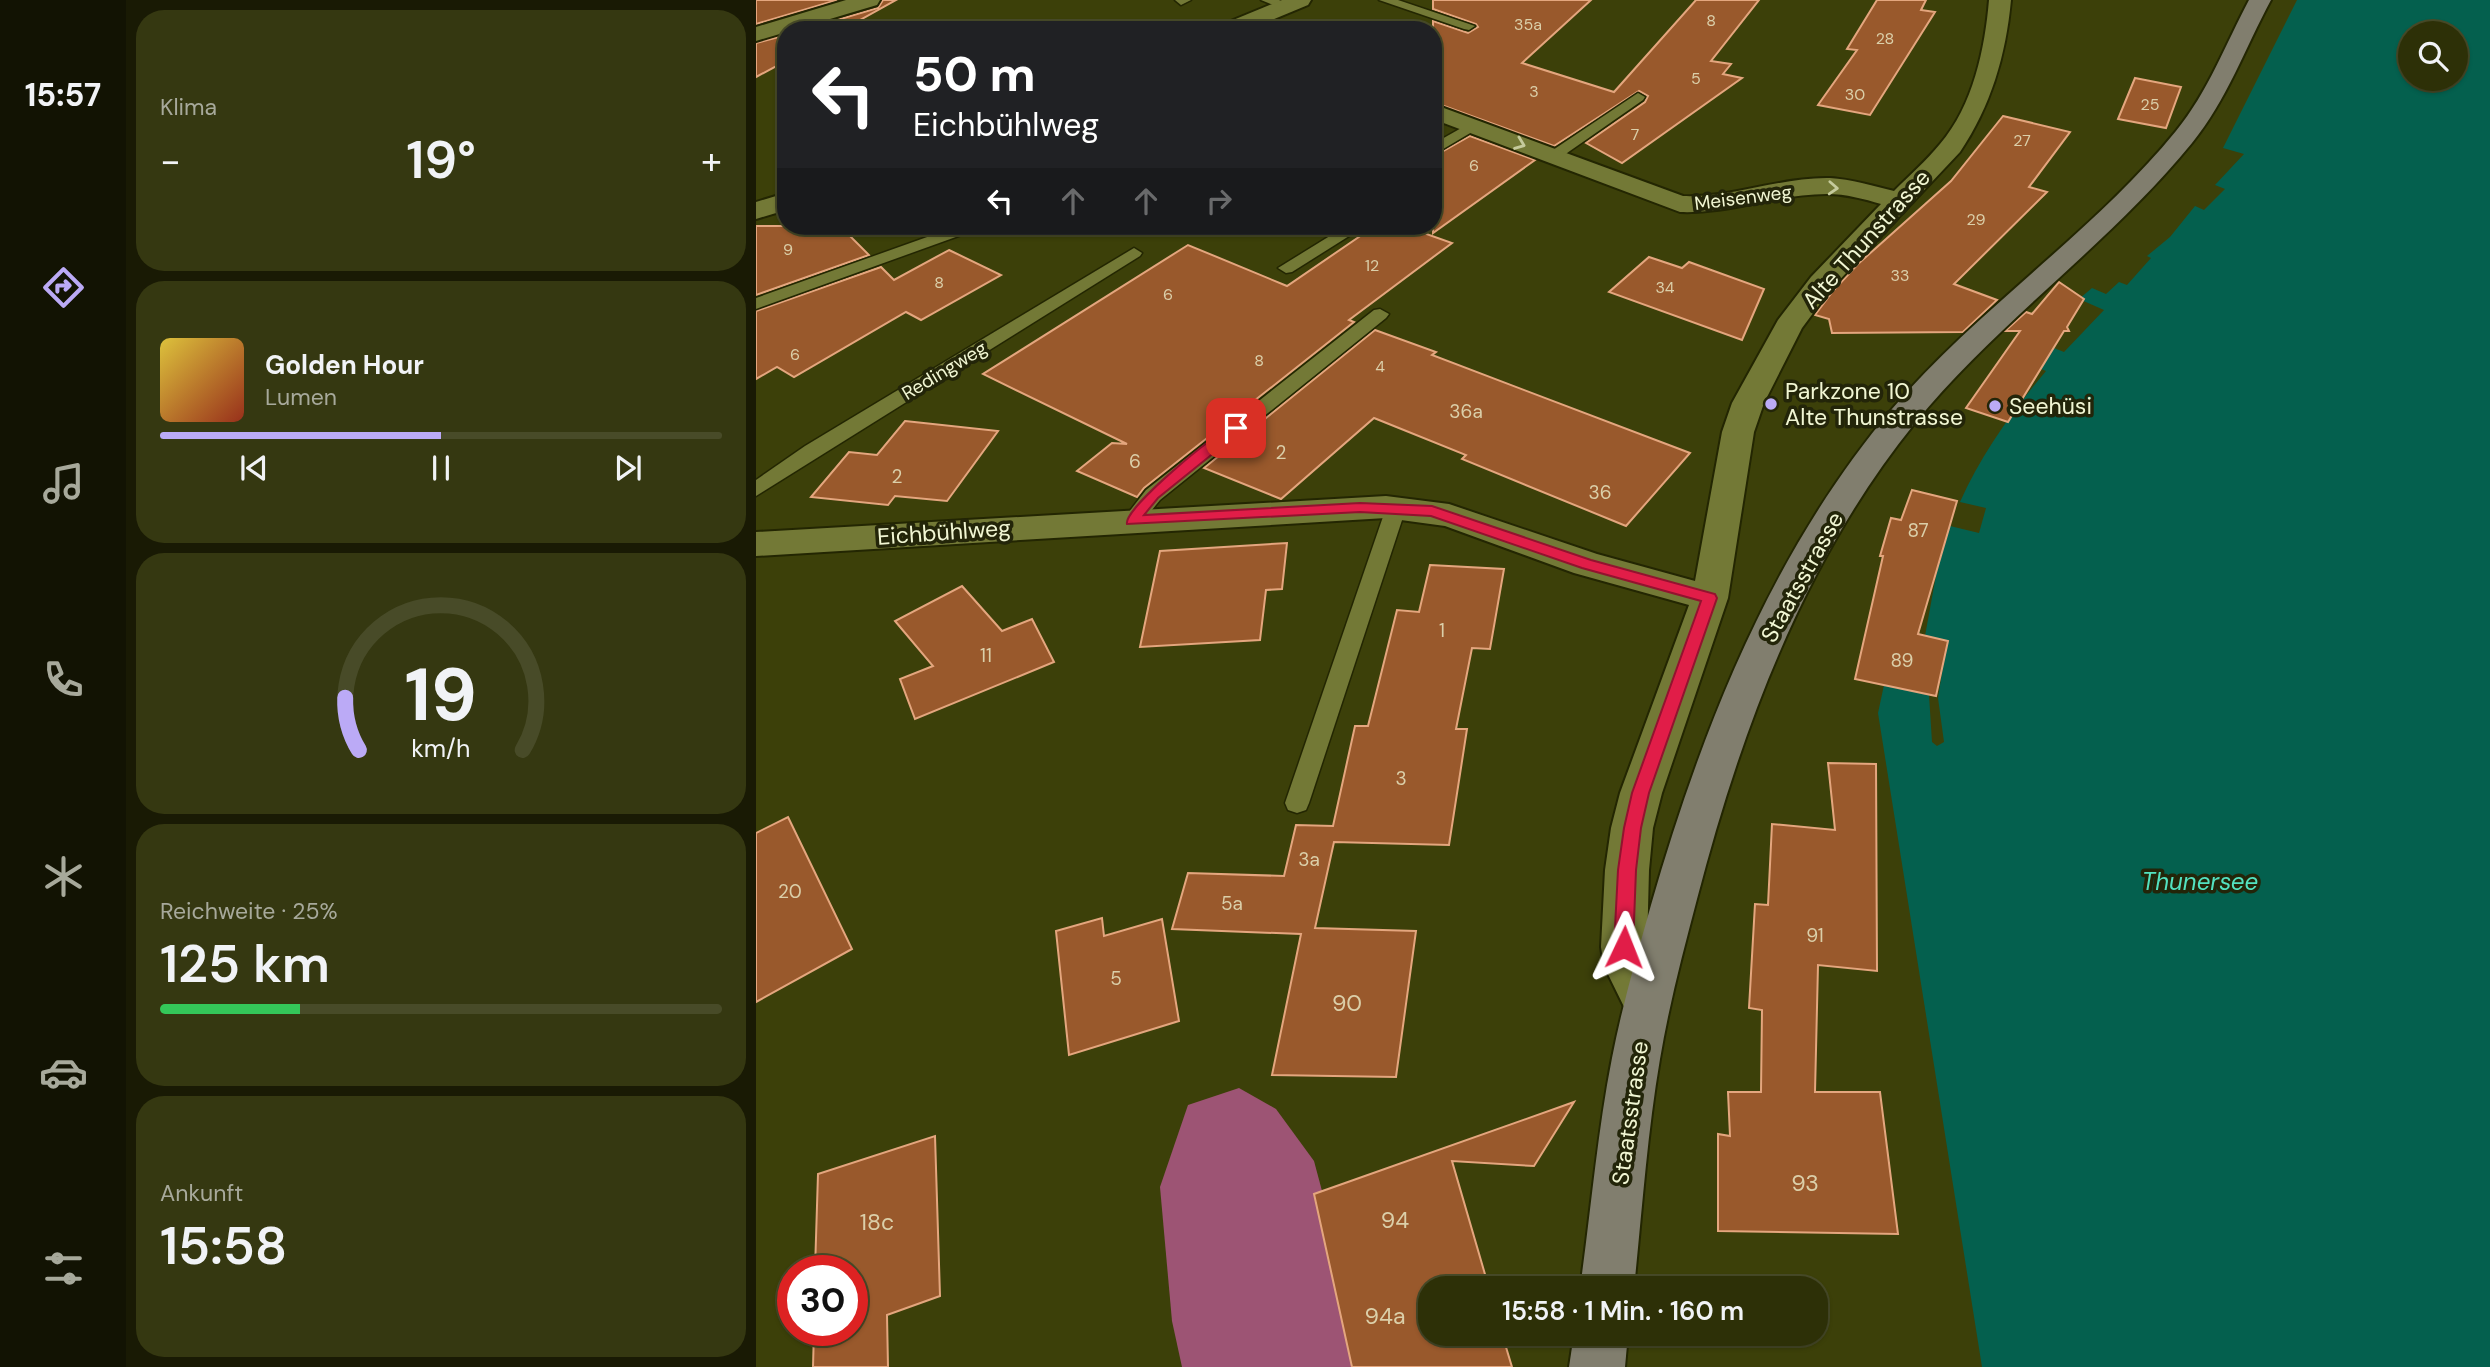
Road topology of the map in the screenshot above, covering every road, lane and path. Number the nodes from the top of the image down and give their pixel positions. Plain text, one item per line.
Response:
1 (869, 0) edge
2 (1385, 0) edge
3 (2000, 0) edge
4 (2260, 0) edge
5 (1284, 2) edge
6 (799, 21) edge
7 (1248, 21) edge
8 (1469, 26) dead end
9 (777, 28) edge
10 (756, 34) edge
11 (1638, 97) dead end
12 (1442, 114) edge
13 (1472, 126) junction
14 (1442, 145) edge
15 (1552, 157) junction
16 (1899, 201) junction
17 (777, 204) edge
18 (756, 211) edge
19 (947, 235) edge
20 (1342, 235) edge
21 (1134, 253) dead end
22 (1286, 268) dead end
23 (756, 304) edge
24 (1380, 314) dead end
25 (756, 489) edge
26 (1396, 508) junction
27 (1132, 521) junction
28 (756, 544) edge
29 (1710, 598) junction
30 (1297, 803) dead end
31 (1647, 1006) junction
32 (1609, 1276) edge
33 (1600, 1346) edge
34 (1597, 1367) edge

1 - 6 street
2 - 8 lane
3 - 16 street, Alte Thunstrasse
4 - 31 main road, Staatsstrasse
5 - 7 street
9 - 10 street
11 - 15 lane
12 - 13 street, Meisenweg
13 - 14 lane
13 -> 15 street, Meisenweg
15 -> 16 street, Meisenweg
16 - 29 street, Alte Thunstrasse
17 - 18 street
19 - 23 lane
20 - 22 lane
21 - 25 lane, Redingweg
24 - 27 lane
26 - 27 street, Eichbühlweg
26 - 29 street, Eichbühlweg
26 - 30 lane
27 - 28 street, Eichbühlweg
29 - 31 street, Alte Thunstrasse
31 - 32 main road, Staatsstrasse
33 - 34 main road

